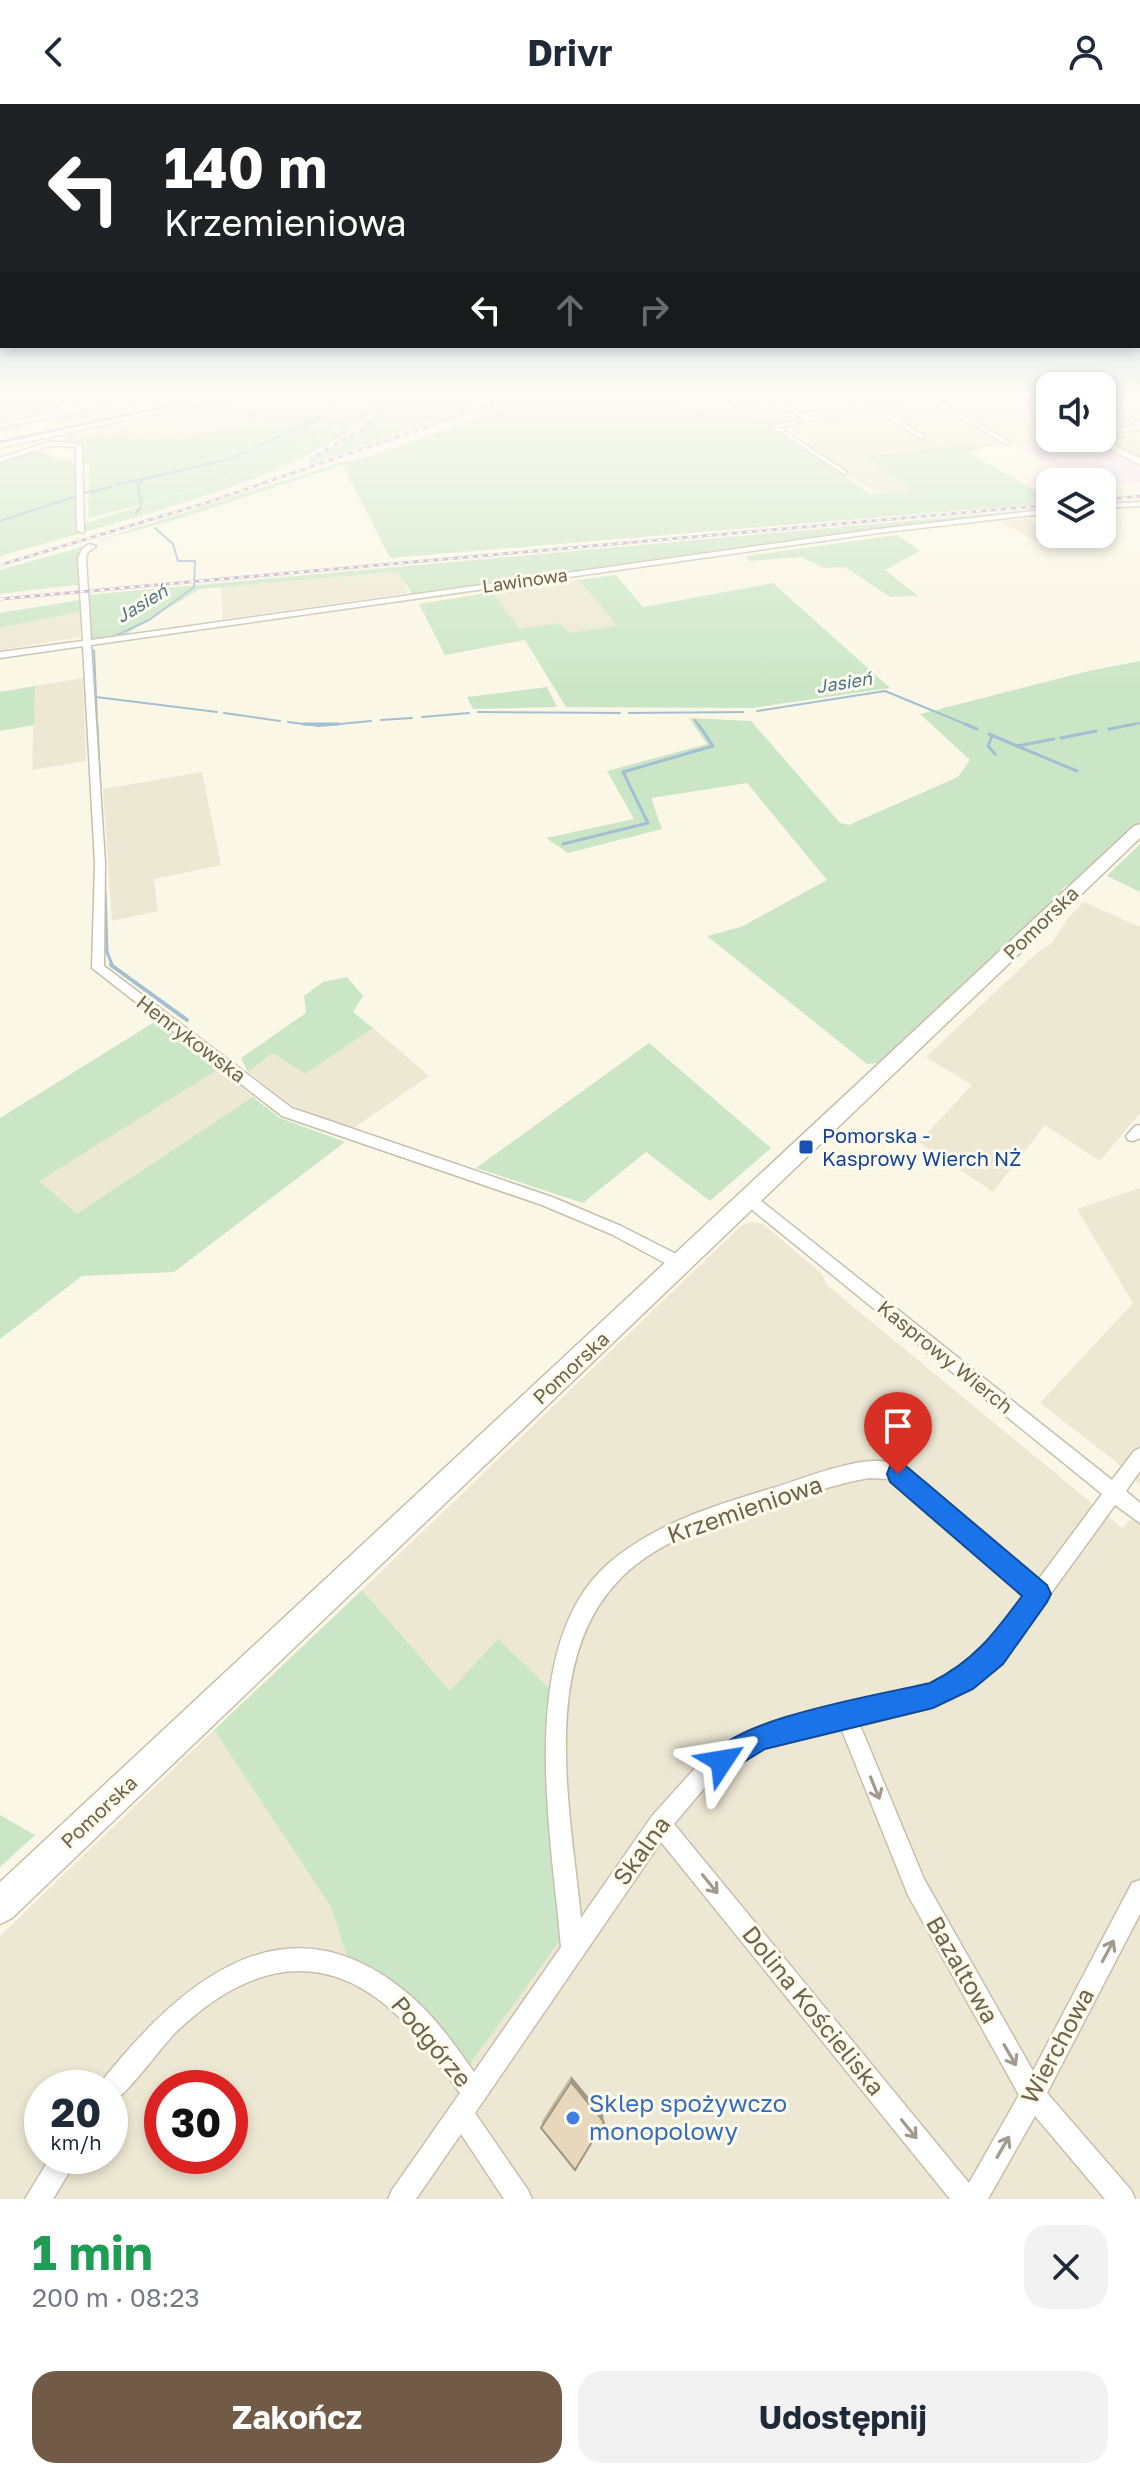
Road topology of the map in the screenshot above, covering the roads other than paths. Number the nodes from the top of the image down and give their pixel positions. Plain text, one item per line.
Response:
1 (80, 491) edge
2 (1140, 504) edge
3 (1116, 505) edge
4 (1036, 513) edge
5 (81, 531) dead end
6 (92, 546) dead end
7 (86, 643) junction
8 (0, 655) edge
9 (1140, 829) edge
10 (750, 1200) junction
11 (681, 1264) junction
12 (1140, 1457) edge
13 (1113, 1492) junction
14 (1140, 1514) edge
15 (1039, 1594) junction
16 (846, 1715) junction
17 (660, 1824) junction
18 (1140, 1891) edge
19 (0, 1906) edge
20 (573, 1948) junction
21 (126, 2070) edge
22 (1033, 2095) junction
23 (468, 2103) junction
24 (54, 2174) edge
25 (38, 2199) edge
26 (401, 2199) edge
27 (519, 2199) edge
28 (966, 2199) edge
29 (974, 2199) edge
30 (1122, 2199) edge

1 - 5 street
2 - 3 street
4 - 7 street, Lawinowa
6 - 7 street, Henrykowska
7 - 8 street, Lawinowa
7 - 11 street, Henrykowska
9 - 10 street, Pomorska
10 - 11 street, Pomorska
10 - 13 street, Kasprowy Wierch
11 - 19 street, Pomorska
12 - 13 street, Skalna
13 - 14 street, Kasprowy Wierch
13 - 15 street, Skalna
15 - 16 street, Skalna
15 - 20 street, Krzemieniowa
16 - 17 street, Skalna
16 -> 22 street, Bazaltowa
17 - 20 street, Skalna
17 -> 28 street, Dolina Kościeliska
22 -> 18 street, Wierchowa
20 - 23 street, Skalna
21 - 23 street, Podgórze
29 -> 22 street, Wierchowa
22 - 30 street, Bazaltowa
23 - 26 street, Skalna
23 - 27 street, Podgórze
24 - 25 street

